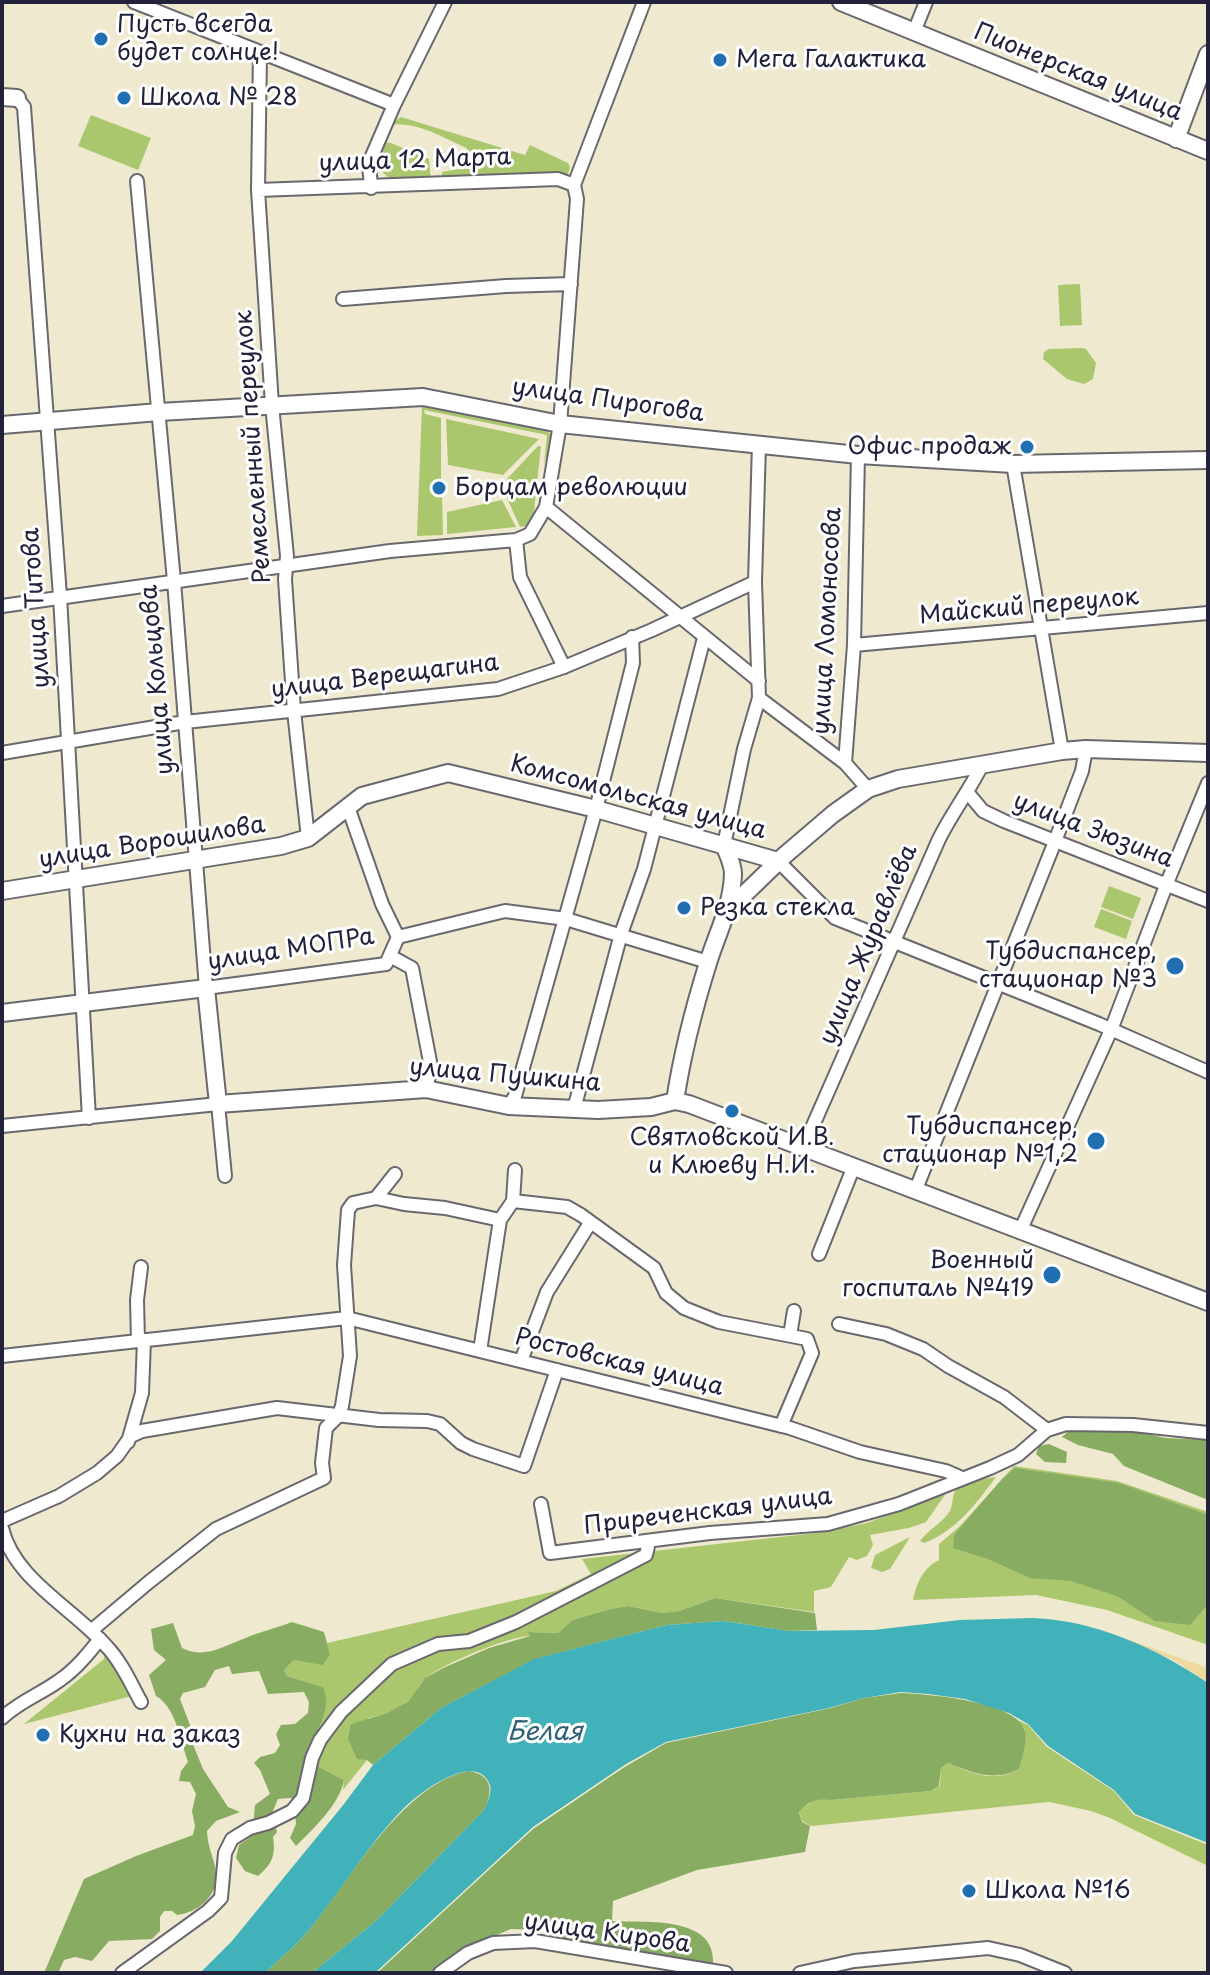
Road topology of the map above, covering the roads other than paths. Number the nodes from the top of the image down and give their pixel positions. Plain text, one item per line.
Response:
1 (134, 2) edge
2 (445, 2) edge
3 (644, 2) edge
4 (841, 2) edge
5 (926, 2) edge
6 (914, 32) junction
7 (260, 53) junction
8 (1208, 54) edge
9 (10, 98) edge
10 (394, 105) junction
11 (1176, 139) junction
12 (1208, 151) edge
13 (137, 181) dead end
14 (574, 185) junction
15 (371, 188) junction
16 (258, 190) junction
17 (571, 284) junction
18 (343, 299) dead end
19 (272, 405) junction
20 (159, 412) junction
21 (46, 421) junction
22 (560, 424) junction
23 (2, 425) edge
24 (759, 444) junction
25 (858, 455) junction
26 (1208, 460) edge
27 (1013, 464) junction
28 (546, 507) junction
29 (516, 540) junction
30 (287, 566) junction
31 (174, 581) junction
32 (755, 582) junction
33 (60, 596) junction
34 (2, 606) edge
35 (1208, 613) edge
36 (680, 618) junction
37 (1041, 628) junction
38 (632, 637) junction
39 (704, 638) junction
40 (854, 645) junction
41 (564, 667) junction
42 (759, 681) junction
43 (759, 698) junction
44 (294, 711) junction
45 (185, 722) junction
46 (67, 741) junction
47 (1086, 749) junction
48 (1062, 751) junction
49 (2, 753) edge
50 (1208, 753) edge
51 (845, 763) junction
52 (982, 765) junction
53 (1208, 783) edge
54 (868, 789) junction
55 (968, 793) junction
56 (348, 807) junction
57 (596, 809) junction
58 (655, 825) junction
59 (308, 838) junction
60 (1056, 840) junction
61 (724, 845) junction
62 (197, 861) junction
63 (778, 861) junction
64 (74, 880) junction
65 (1167, 883) junction
66 (2, 891) edge
67 (1208, 901) edge
68 (728, 910) junction
69 (566, 919) junction
70 (621, 934) junction
71 (398, 937) junction
72 (893, 943) junction
73 (390, 956) junction
74 (708, 962) junction
75 (1000, 984) junction
76 (206, 988) junction
77 (82, 1003) junction
78 (2, 1013) edge
79 (1111, 1030) junction
80 (1207, 1070) edge
81 (426, 1089) junction
82 (675, 1101) junction
83 (218, 1104) junction
84 (509, 1106) junction
85 (574, 1109) junction
86 (89, 1118) junction
87 (2, 1126) edge
88 (804, 1146) junction
89 (854, 1166) junction
90 (515, 1170) dead end
91 (395, 1174) dead end
92 (225, 1176) dead end
93 (916, 1189) junction
94 (376, 1198) junction
95 (513, 1201) junction
96 (500, 1220) junction
97 (590, 1223) junction
98 (1021, 1229) junction
99 (819, 1254) dead end
100 (141, 1267) dead end
101 (1208, 1302) edge
102 (794, 1311) dead end
103 (347, 1318) junction
104 (839, 1324) dead end
105 (790, 1335) junction
106 (141, 1341) junction
107 (480, 1351) junction
108 (2, 1356) edge
109 (521, 1361) junction
110 (557, 1370) junction
111 (339, 1415) junction
112 (781, 1426) junction
113 (1047, 1430) junction
114 (1208, 1433) edge
115 (128, 1442) junction
116 (962, 1478) junction
117 (541, 1504) dead end
118 (2, 1521) edge
119 (2, 1528) edge
120 (649, 1542) junction
121 (4, 1546) edge
122 (96, 1635) junction
123 (141, 1702) dead end
124 (2, 1718) edge
125 (122, 1973) edge
126 (440, 1973) edge
127 (726, 1973) edge
128 (800, 1973) edge
129 (1065, 1973) edge

1 - 7 street
2 - 10 street
3 - 14 street
4 - 6 main road, Пионерская улица
5 - 6 street
6 - 11 main road, Пионерская улица
7 - 10 street
7 - 16 street, Ремесленный переулок
8 - 11 main road
9 - 21 street, улица Титова
10 - 15 street
11 - 12 main road, Пионерская улица
13 - 20 street, улица Кольцова
14 - 15 street, улица 12 Марта
14 - 17 street
15 - 16 street, улица 12 Марта
16 - 19 street, Ремесленный переулок
17 - 18 street
17 - 22 street
19 - 20 main road, улица Пирогова
19 - 22 main road, улица Пирогова
19 - 30 street, Ремесленный переулок
20 - 21 main road, улица Пирогова
20 - 31 street, улица Кольцова
21 - 23 main road, улица Пирогова
21 - 33 street, улица Титова
22 - 24 main road, улица Пирогова
22 - 28 street
24 - 25 main road, улица Пирогова
24 - 32 street
25 - 27 main road, улица Пирогова
25 - 40 street, улица Ломоносова
26 - 27 main road, улица Пирогова
27 - 37 street
28 - 29 street
28 - 36 street
29 - 30 street
29 - 41 street
30 - 31 street
30 - 44 street, Ремесленный переулок
31 - 33 street
31 - 45 street, улица Кольцова
32 - 36 street, улица Верещагина
32 - 42 street
33 - 34 street
33 - 46 street, улица Титова
35 - 37 street, Майский переулок
36 - 38 street, улица Верещагина
36 - 39 street
37 - 40 street, Майский переулок
37 - 48 street
38 - 41 street, улица Верещагина
38 - 57 street
39 - 42 street
39 - 58 street
40 - 51 street, улица Ломоносова
41 - 44 street, улица Верещагина
42 - 43 street
43 - 51 street
43 - 61 street
44 - 45 street, улица Верещагина
44 - 59 street, Ремесленный переулок
45 - 46 street, улица Верещагина
45 - 62 street, улица Кольцова
46 - 49 street, улица Верещагина
46 - 64 street, улица Титова
47 - 48 main road
47 - 50 main road
47 - 60 street
48 - 52 main road
51 - 54 street, улица Ломоносова
52 - 54 main road
52 - 55 street, улица Журавлёва
53 - 65 street
54 - 63 main road
55 - 60 street, улица Зюзина
55 - 72 street, улица Журавлёва
56 - 57 main road, Комсомольская улица
56 - 59 main road, Комсомольская улица
56 - 71 street
57 - 58 main road, Комсомольская улица
57 - 69 street
58 - 61 main road, Комсомольская улица
58 - 70 street
59 - 62 main road, улица Ворошилова
60 - 65 street, улица Зюзина
60 - 75 street
61 - 63 main road, Комсомольская улица
61 - 68 main road
62 - 64 main road, улица Ворошилова
62 - 76 street, улица Кольцова
63 - 68 main road
63 - 72 street, Комсомольская улица
64 - 66 main road, улица Ворошилова
64 - 77 street, улица Титова
65 - 67 street, улица Зюзина
65 - 79 street
68 - 74 main road
69 - 70 street, улица МОПРа
69 - 71 street, улица МОПРа
69 - 84 street
70 - 74 street, улица МОПРа
70 - 85 street
71 - 73 street, улица МОПРа
72 - 75 street, Комсомольская улица
72 - 88 street, улица Журавлёва
73 - 76 street, улица МОПРа
73 - 81 street
74 - 82 main road
75 - 79 street, Комсомольская улица
75 - 93 street
76 - 77 main road, улица МОПРа
76 - 83 main road, улица Кольцова
77 - 78 main road, улица МОПРа
77 - 86 street, улица Титова
79 - 80 street, Комсомольская улица
79 - 98 street
81 - 83 main road, улица Пушкина
81 - 84 main road, улица Пушкина
82 - 85 main road, улица Пушкина
82 - 88 main road, улица Пушкина
83 - 86 street, улица Пушкина
83 - 92 street, улица Кольцова
84 - 85 main road, улица Пушкина
86 - 87 street, улица Пушкина
88 - 89 main road, улица Пушкина
89 - 93 main road, улица Пушкина
89 - 99 street
90 - 95 street
91 - 94 street
93 - 98 main road, улица Пушкина
94 - 96 street
94 - 103 street
95 - 96 street
95 - 97 street
96 - 107 street
97 - 105 street
97 - 109 street
98 - 101 main road, улица Пушкина
100 - 106 street
102 - 105 street
103 - 106 street, Ростовская улица
103 - 107 street, Ростовская улица
103 - 111 street
104 - 113 street
105 - 112 street
106 - 108 street, Ростовская улица
106 - 115 street
107 - 109 street, Ростовская улица
109 - 110 street, Ростовская улица
110 - 111 street
110 - 112 street, Ростовская улица
111 - 115 street
111 - 122 street
112 - 116 street, Ростовская улица
113 - 114 street
113 - 116 street
115 - 118 street
116 - 120 street, Приреченская улица
117 - 120 street, Приреченская улица
119 - 121 street
120 - 125 street
121 - 122 street
122 - 123 street
122 - 124 street
126 - 127 street, улица Кирова
128 - 129 street

